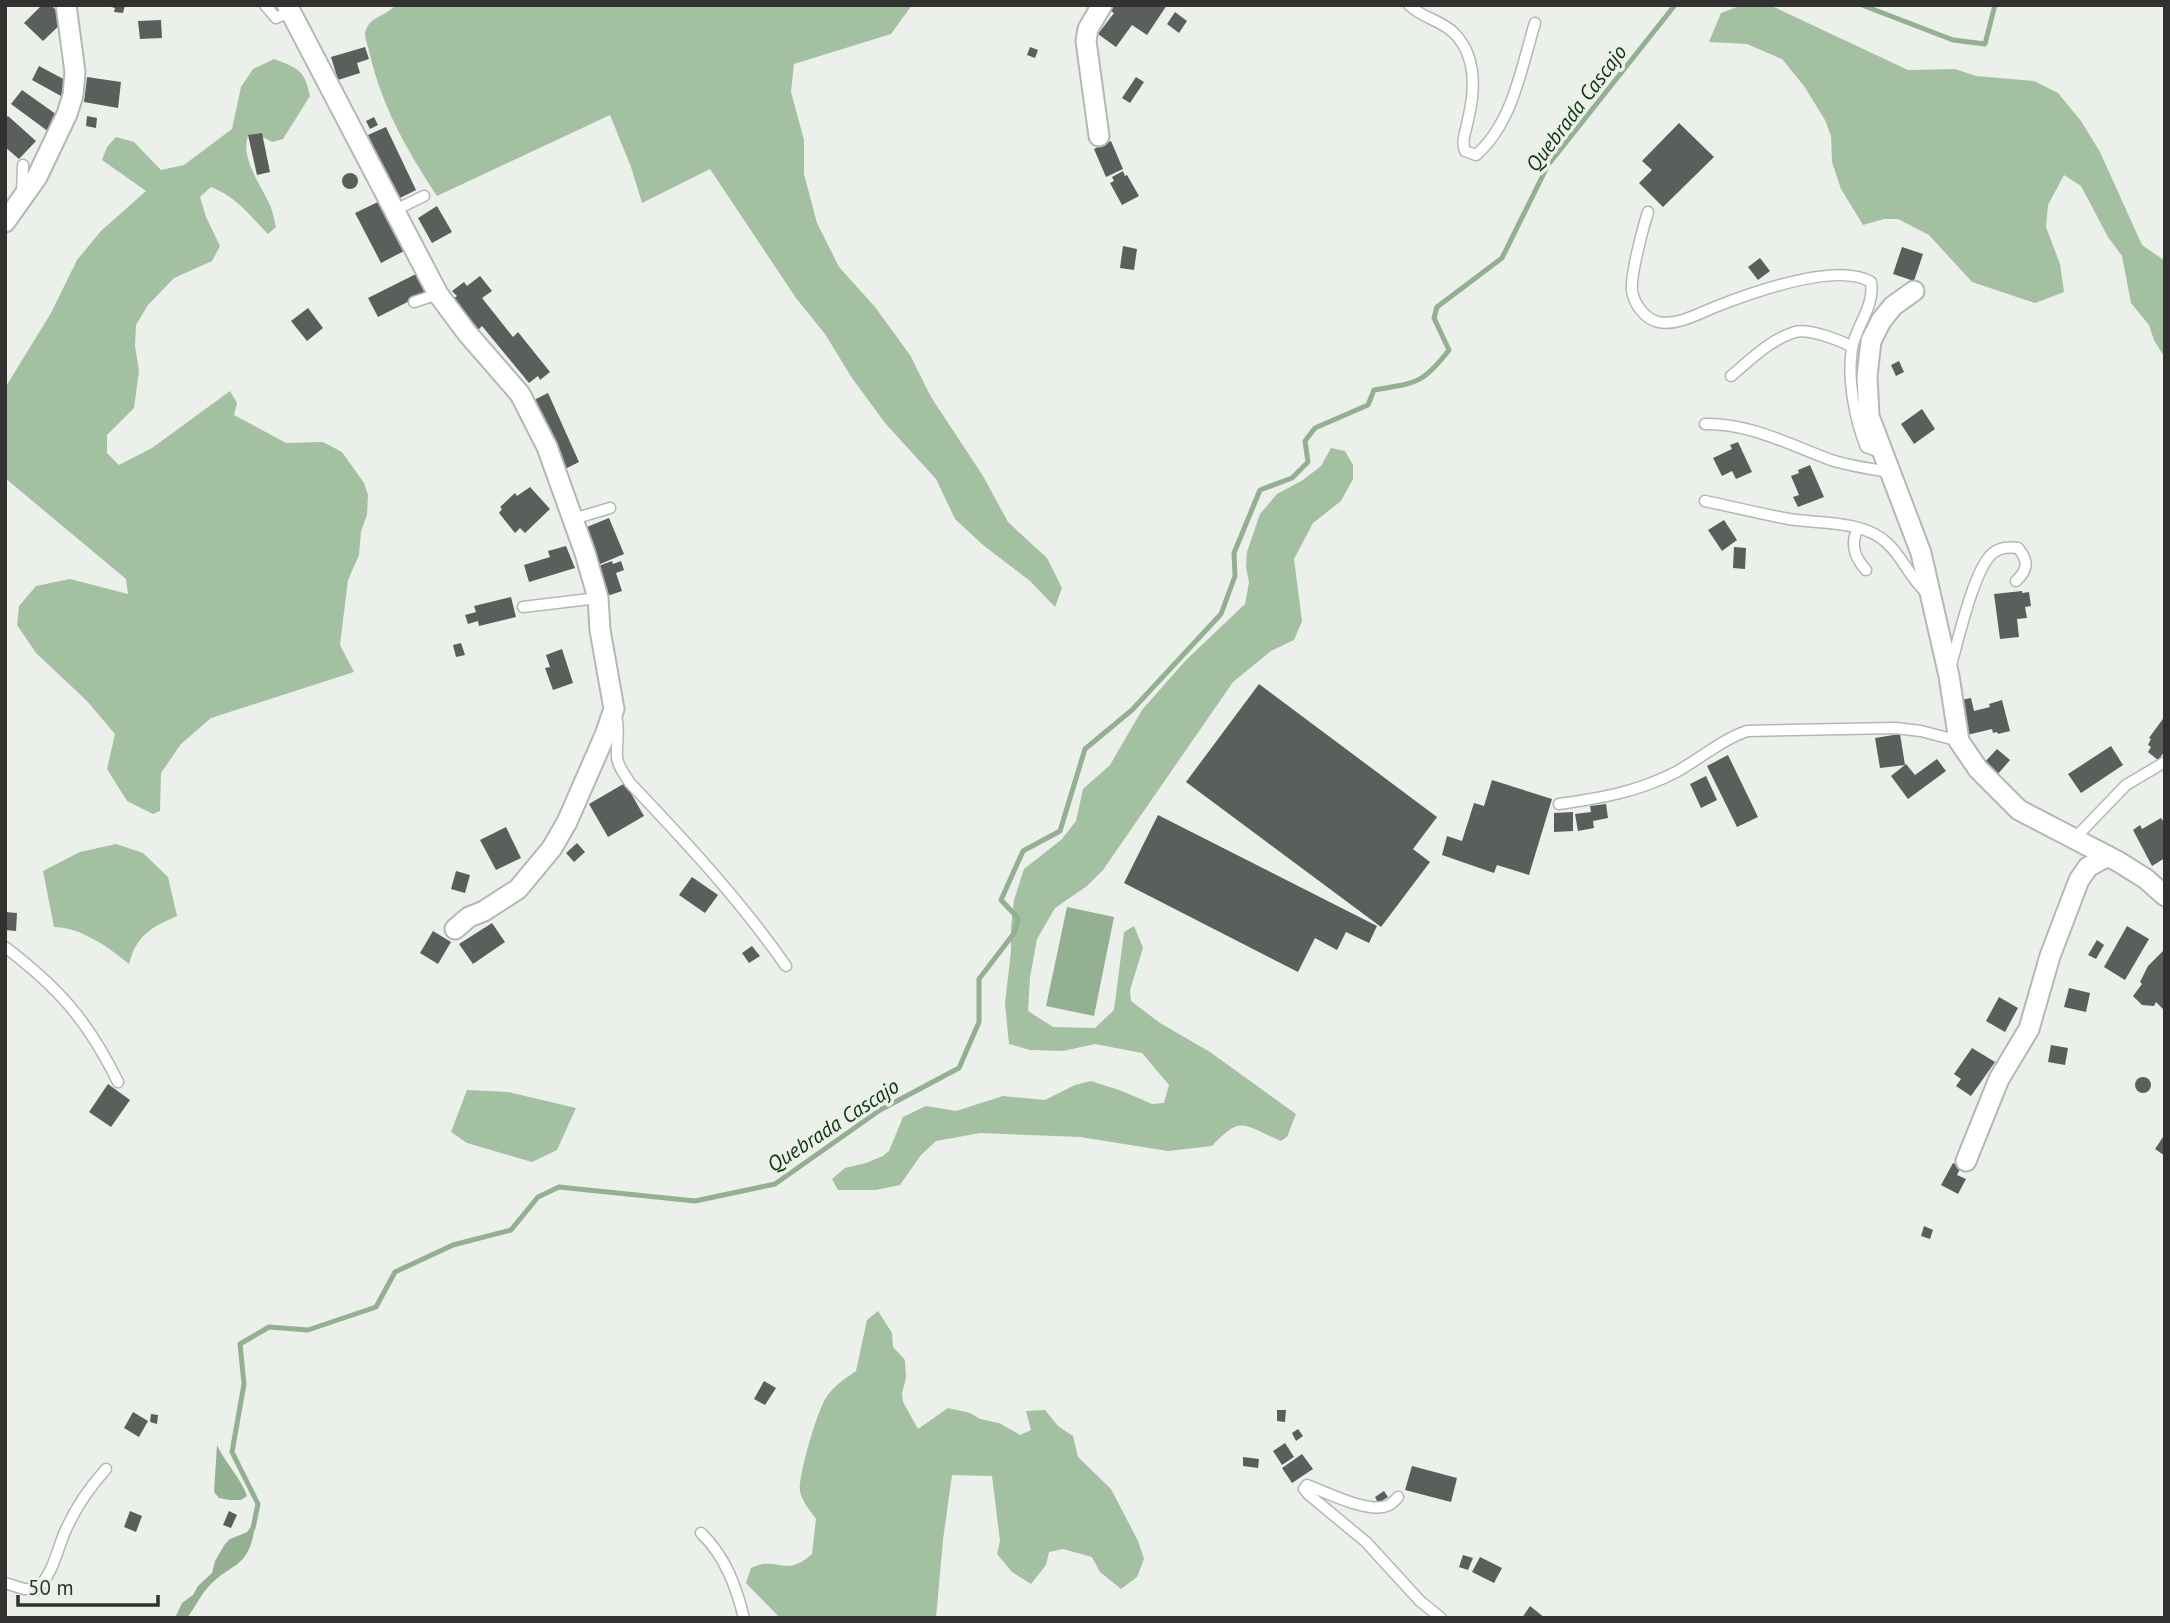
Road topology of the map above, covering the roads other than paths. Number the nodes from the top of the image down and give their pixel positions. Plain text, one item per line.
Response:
1 (66, 5) edge
2 (265, 5) edge
3 (1102, 5) edge
4 (1409, 5) edge
5 (289, 8) edge
6 (1535, 23) dead end
7 (1099, 136) dead end
8 (23, 164) dead end
9 (23, 197) junction
10 (424, 197) dead end
11 (395, 210) junction
12 (1648, 212) dead end
13 (5, 222) edge
14 (1914, 292) dead end
15 (438, 293) junction
16 (414, 302) dead end
17 (1852, 347) junction
18 (1731, 376) dead end
19 (1705, 424) dead end
20 (1884, 453) junction
21 (1891, 472) junction
22 (1705, 501) dead end
23 (610, 508) dead end
24 (573, 519) junction
25 (1858, 528) junction
26 (1866, 570) dead end
27 (2016, 581) dead end
28 (598, 598) junction
29 (1932, 598) junction
30 (523, 607) dead end
31 (1949, 676) junction
32 (614, 709) junction
33 (1959, 741) junction
34 (2165, 762) edge
35 (1559, 804) dead end
36 (2074, 839) junction
37 (2108, 856) junction
38 (2165, 895) edge
39 (455, 929) dead end
40 (5, 947) edge
41 (786, 966) dead end
42 (118, 1082) dead end
43 (1966, 1161) dead end
44 (106, 1469) dead end
45 (1398, 1497) dead end
46 (701, 1534) dead end
47 (5, 1583) edge
48 (744, 1618) edge
49 (1441, 1618) edge

1 - 9 street
2 - 5 lane
3 - 7 street
4 - 6 lane
5 - 11 street
8 - 9 lane
9 - 13 street
10 - 11 lane
11 - 15 street
12 - 17 lane
14 - 20 street
15 - 16 lane
15 - 24 street
17 - 18 lane
17 - 20 lane
19 - 21 lane
20 - 21 street
21 - 29 street
22 - 25 lane
23 - 24 lane
24 - 28 street
25 - 26 lane
25 - 29 lane
27 - 31 lane
28 - 30 lane
28 - 32 street
29 - 31 street
31 - 33 street
32 - 39 street
32 - 41 lane
33 - 35 lane
33 - 36 street
34 - 36 lane
36 - 37 street
37 - 38 street
37 - 43 street
40 - 42 lane
44 - 47 lane
45 - 49 lane
46 - 48 lane

